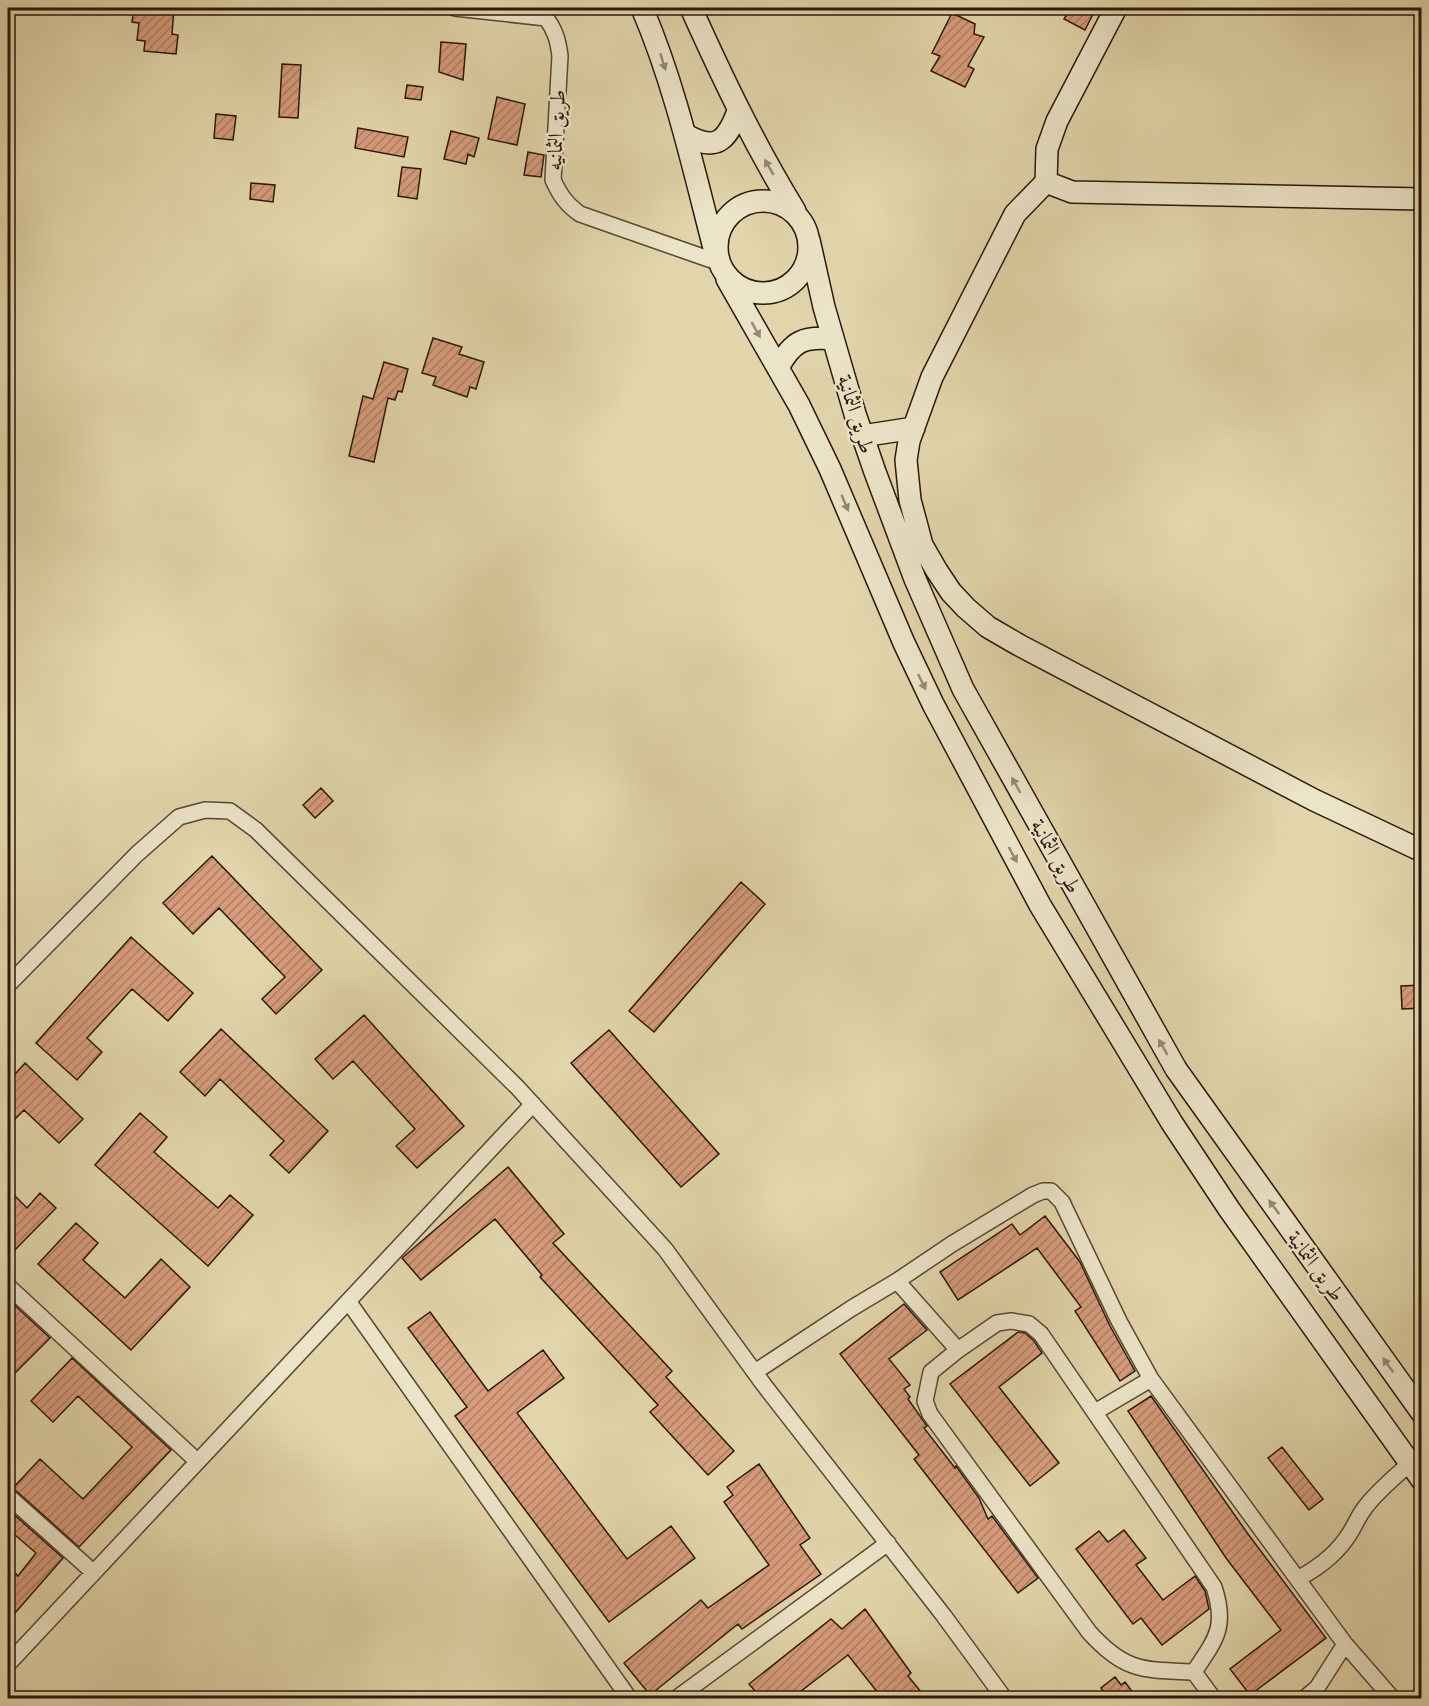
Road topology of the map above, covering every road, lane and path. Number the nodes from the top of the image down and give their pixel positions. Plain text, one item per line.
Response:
1 (455, 8) edge
2 (642, 8) edge
3 (691, 8) edge
4 (1116, 8) edge
5 (738, 111) junction
6 (686, 135) junction
7 (1046, 182) junction
8 (1422, 199) edge
9 (799, 217) junction
10 (809, 240) junction
11 (721, 265) junction
12 (833, 339) junction
13 (778, 368) junction
14 (914, 428) junction
15 (862, 436) junction
16 (1422, 851) edge
17 (8, 985) edge
18 (533, 1104) junction
19 (897, 1281) junction
20 (8, 1286) edge
21 (348, 1301) junction
22 (958, 1350) junction
23 (754, 1372) junction
24 (1151, 1379) junction
25 (1095, 1412) junction
26 (1422, 1413) edge
27 (197, 1461) junction
28 (1416, 1472) edge
29 (8, 1496) edge
30 (888, 1543) junction
31 (93, 1572) junction
32 (1299, 1578) junction
33 (1345, 1644) junction
34 (8, 1665) edge
35 (1194, 1672) junction
36 (629, 1698) edge
37 (677, 1698) edge
38 (1004, 1698) edge
39 (1213, 1698) edge
40 (1305, 1698) edge
41 (1392, 1698) edge

1 - 11 street, طريق الثمانيه
2 -> 6 street
3 - 5 street
4 - 7 street
5 - 6 street
9 -> 5 street
6 - 11 street
7 - 8 street
7 - 14 street
9 - 10 street
9 - 11 street
10 - 11 street
10 - 12 street, طريق الثمانية
11 -> 13 street
12 - 13 street
12 - 15 street, طريق الثمانية
13 -> 28 street
14 - 15 street
14 - 16 street
26 -> 15 street, طريق الثمانية
17 - 18 street
18 - 21 street
18 - 23 street
19 - 22 street
19 - 23 street
19 - 24 street
20 - 27 street
21 - 27 street
21 - 36 street
22 - 25 street
22 - 35 street
23 - 30 street
24 - 25 street
24 - 32 street
25 - 35 street
27 - 31 street
28 - 32 street
29 - 31 street
30 - 37 street
30 - 38 street
31 - 34 street
32 - 33 street
33 - 40 street
33 - 41 street
35 - 39 street

